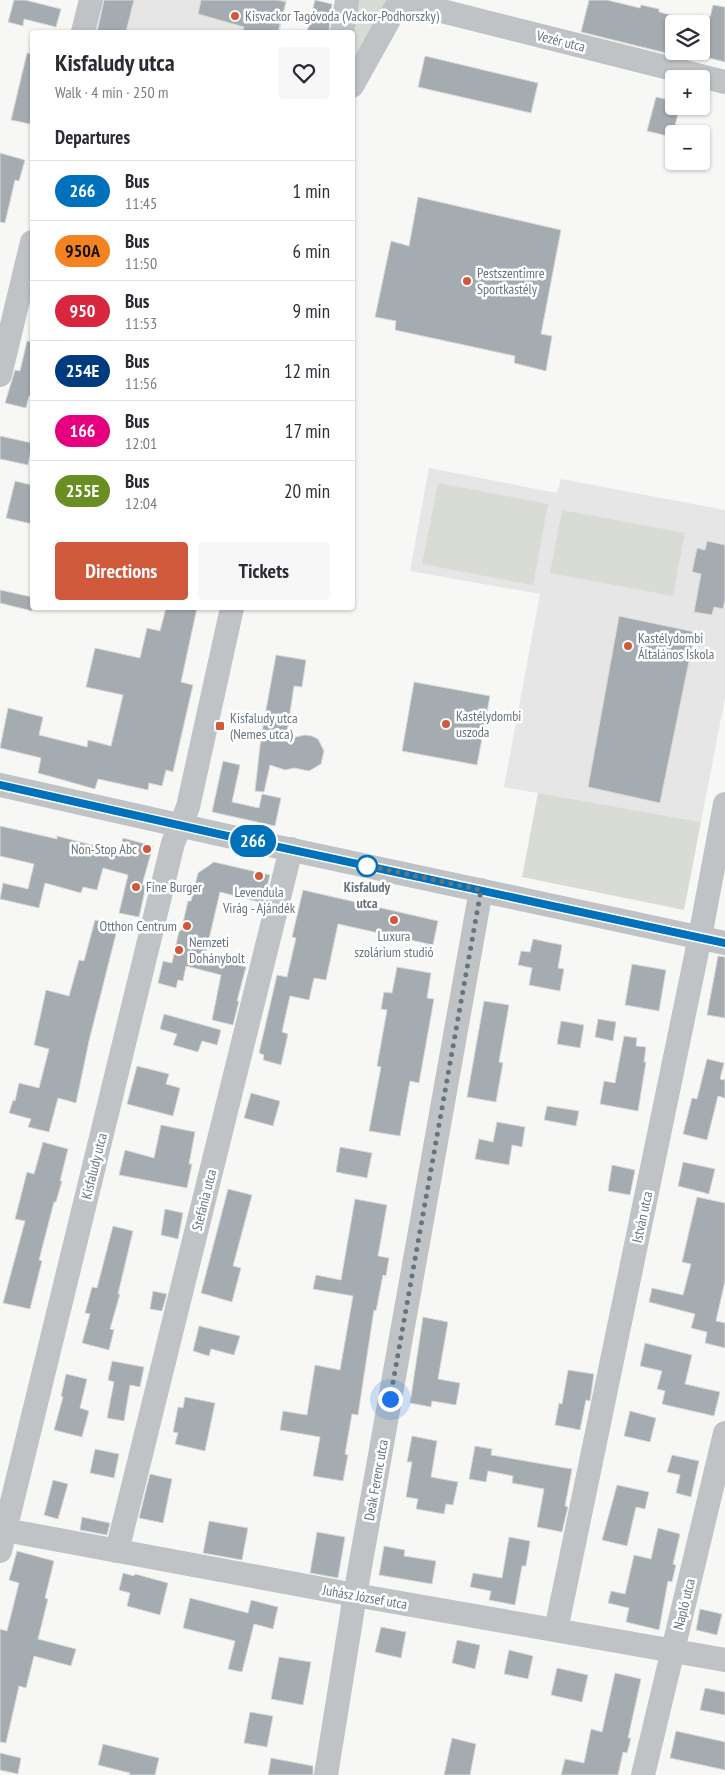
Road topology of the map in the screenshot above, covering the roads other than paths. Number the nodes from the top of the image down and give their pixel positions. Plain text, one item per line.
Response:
1 (91, 0) edge
2 (347, 0) edge
3 (399, 0) edge
4 (84, 30) edge
5 (342, 30) edge
6 (355, 81) edge
7 (725, 82) edge
8 (30, 250) edge
9 (0, 375) edge
10 (232, 610) edge
11 (0, 785) edge
12 (725, 804) edge
13 (181, 825) junction
14 (291, 849) junction
15 (481, 890) junction
16 (700, 937) junction
17 (725, 943) edge
18 (725, 1433) edge
19 (3, 1540) edge
20 (117, 1551) junction
21 (355, 1595) junction
22 (556, 1630) junction
23 (673, 1650) junction
24 (725, 1660) edge
25 (326, 1775) edge
26 (643, 1775) edge

1 - 4 street
2 - 5 street
3 - 6 street
3 - 7 street, Vezér utca
8 - 9 street
10 - 13 street, Kisfaludy utca
11 - 13 street
12 - 16 street, István utca
13 - 14 street
13 - 19 street, Kisfaludy utca
14 - 15 street
14 - 20 street, Stefánia utca
15 - 16 street
15 - 21 street, Deák Ferenc utca
16 - 17 street
16 - 22 street, István utca
18 - 23 street, Napló utca
19 - 20 street, Juhász József utca
20 - 21 street, Juhász József utca
21 - 22 street, Juhász József utca
21 - 25 street, Deák Ferenc utca
22 - 23 street, Juhász József utca
23 - 24 street, Juhász József utca
23 - 26 street, Napló utca

